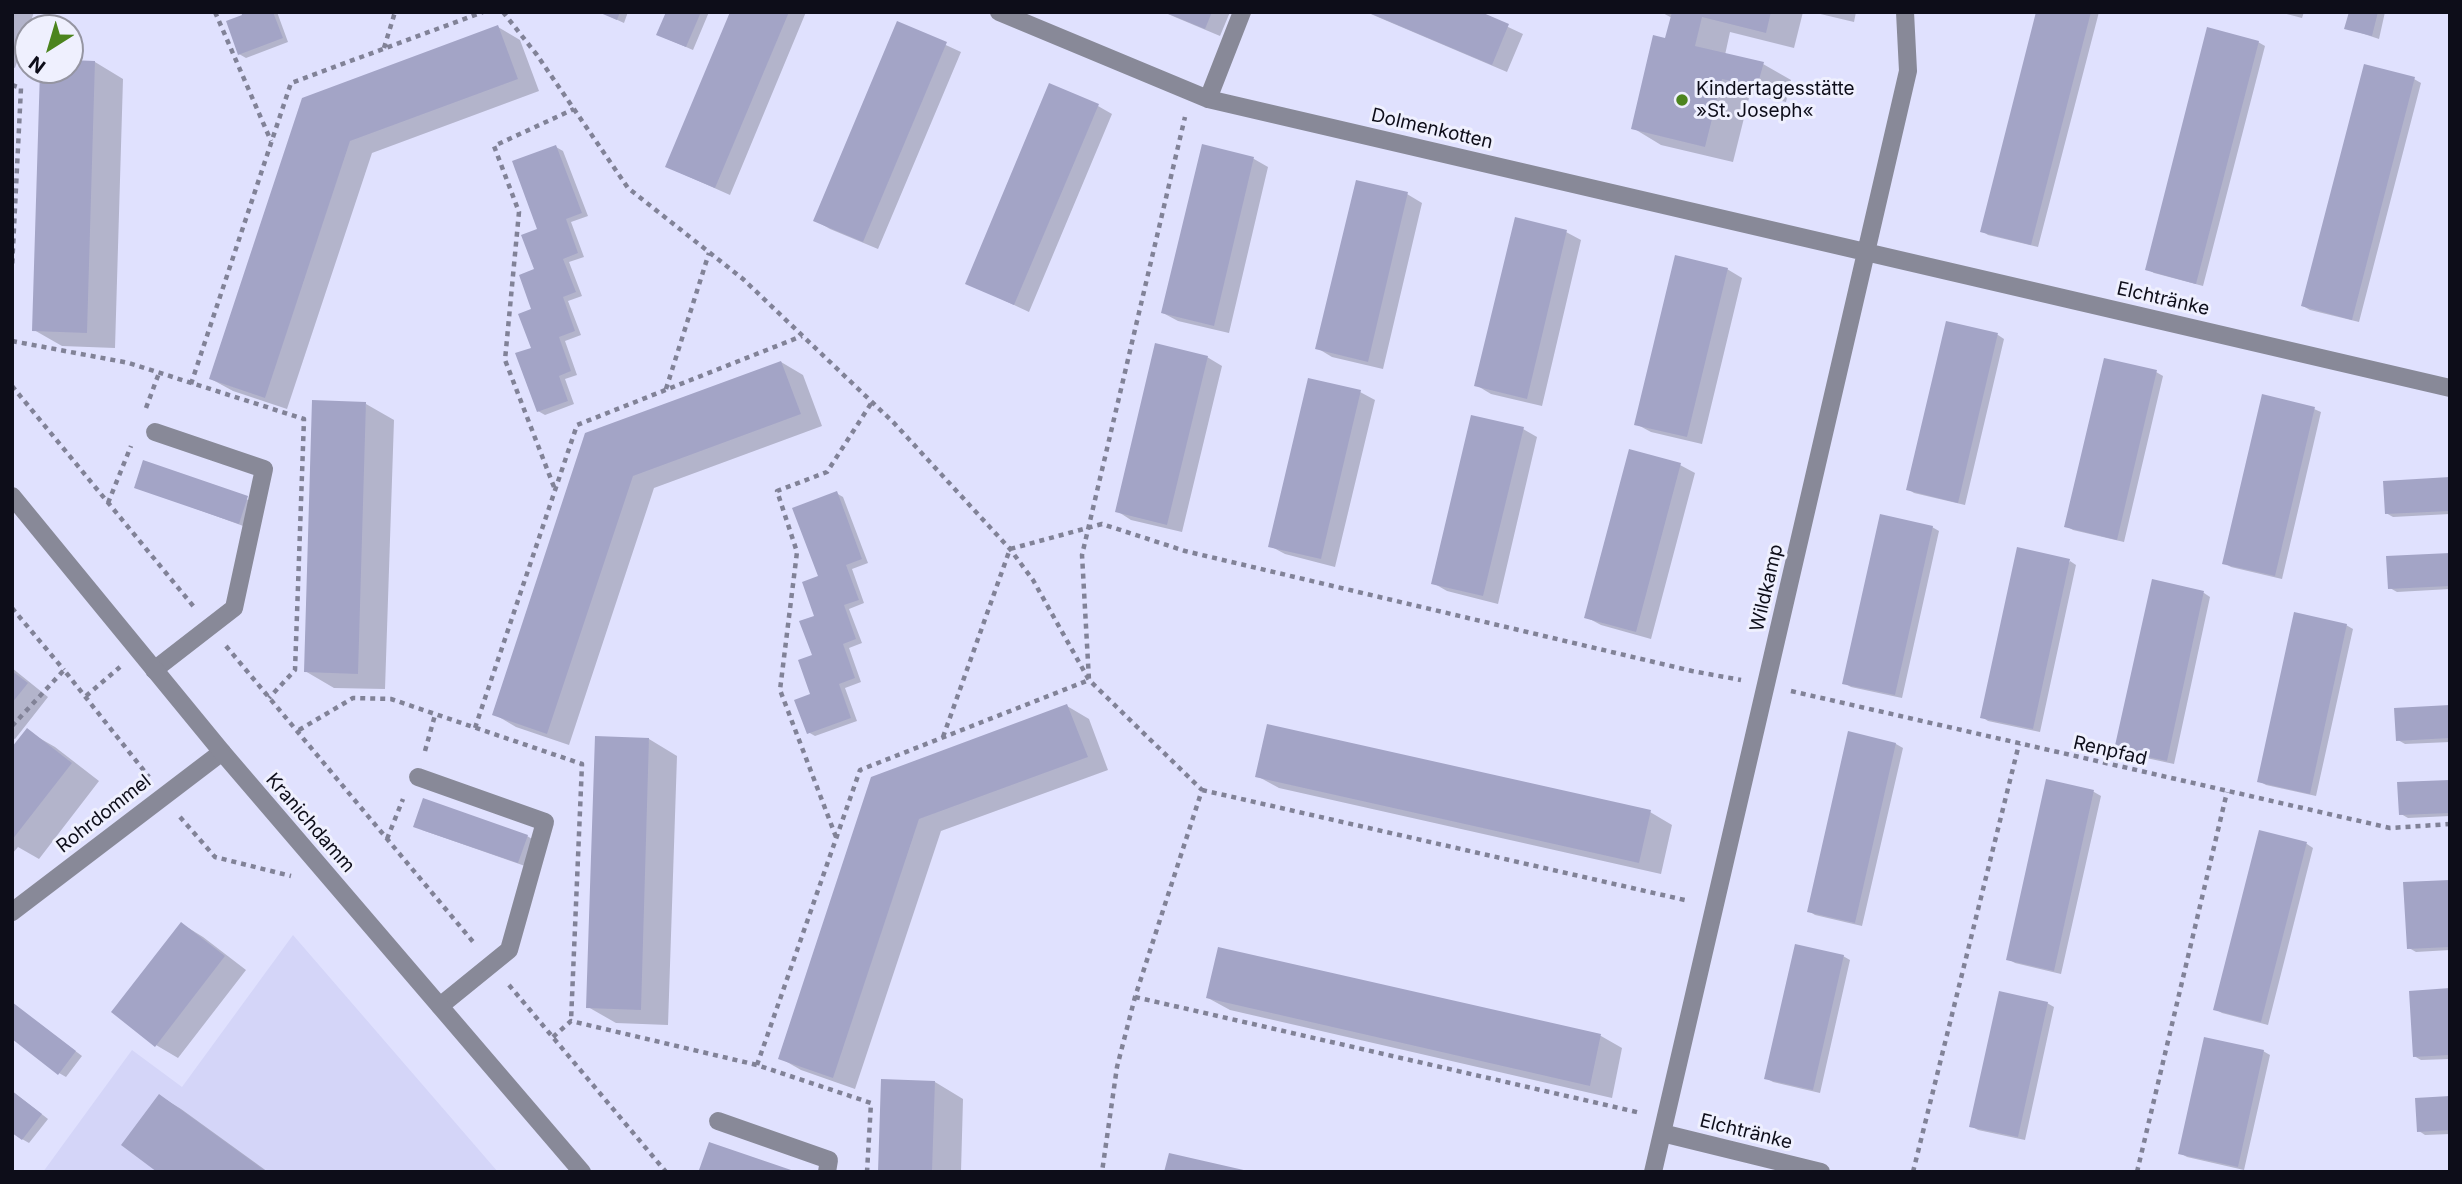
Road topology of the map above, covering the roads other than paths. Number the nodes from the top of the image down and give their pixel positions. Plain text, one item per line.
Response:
1 (999, 12) edge
2 (1242, 12) edge
3 (1905, 12) edge
4 (1199, 95) junction
5 (1867, 251) junction
6 (2450, 388) edge
7 (155, 432) dead end
8 (12, 496) edge
9 (154, 670) junction
10 (222, 751) junction
11 (418, 777) dead end
12 (12, 912) edge
13 (440, 1006) junction
14 (718, 1121) dead end
15 (1664, 1126) junction
16 (582, 1172) edge
17 (827, 1172) edge
18 (1653, 1172) edge
19 (1821, 1172) edge

1 - 4 street, Dolmenkotten
2 - 4 street
3 - 5 street, Wildkamp
4 - 5 street, Dolmenkotten
5 - 6 street, Elchtränke
5 - 15 street, Wildkamp
7 - 9 street
8 - 9 street, Kranichdamm
9 - 10 street, Kranichdamm
10 - 12 street, Rohrdommel
10 - 13 street, Kranichdamm
11 - 13 street
13 - 16 street, Kranichdamm
14 - 17 street
15 - 18 street, Wildkamp
15 - 19 street, Elchtränke

